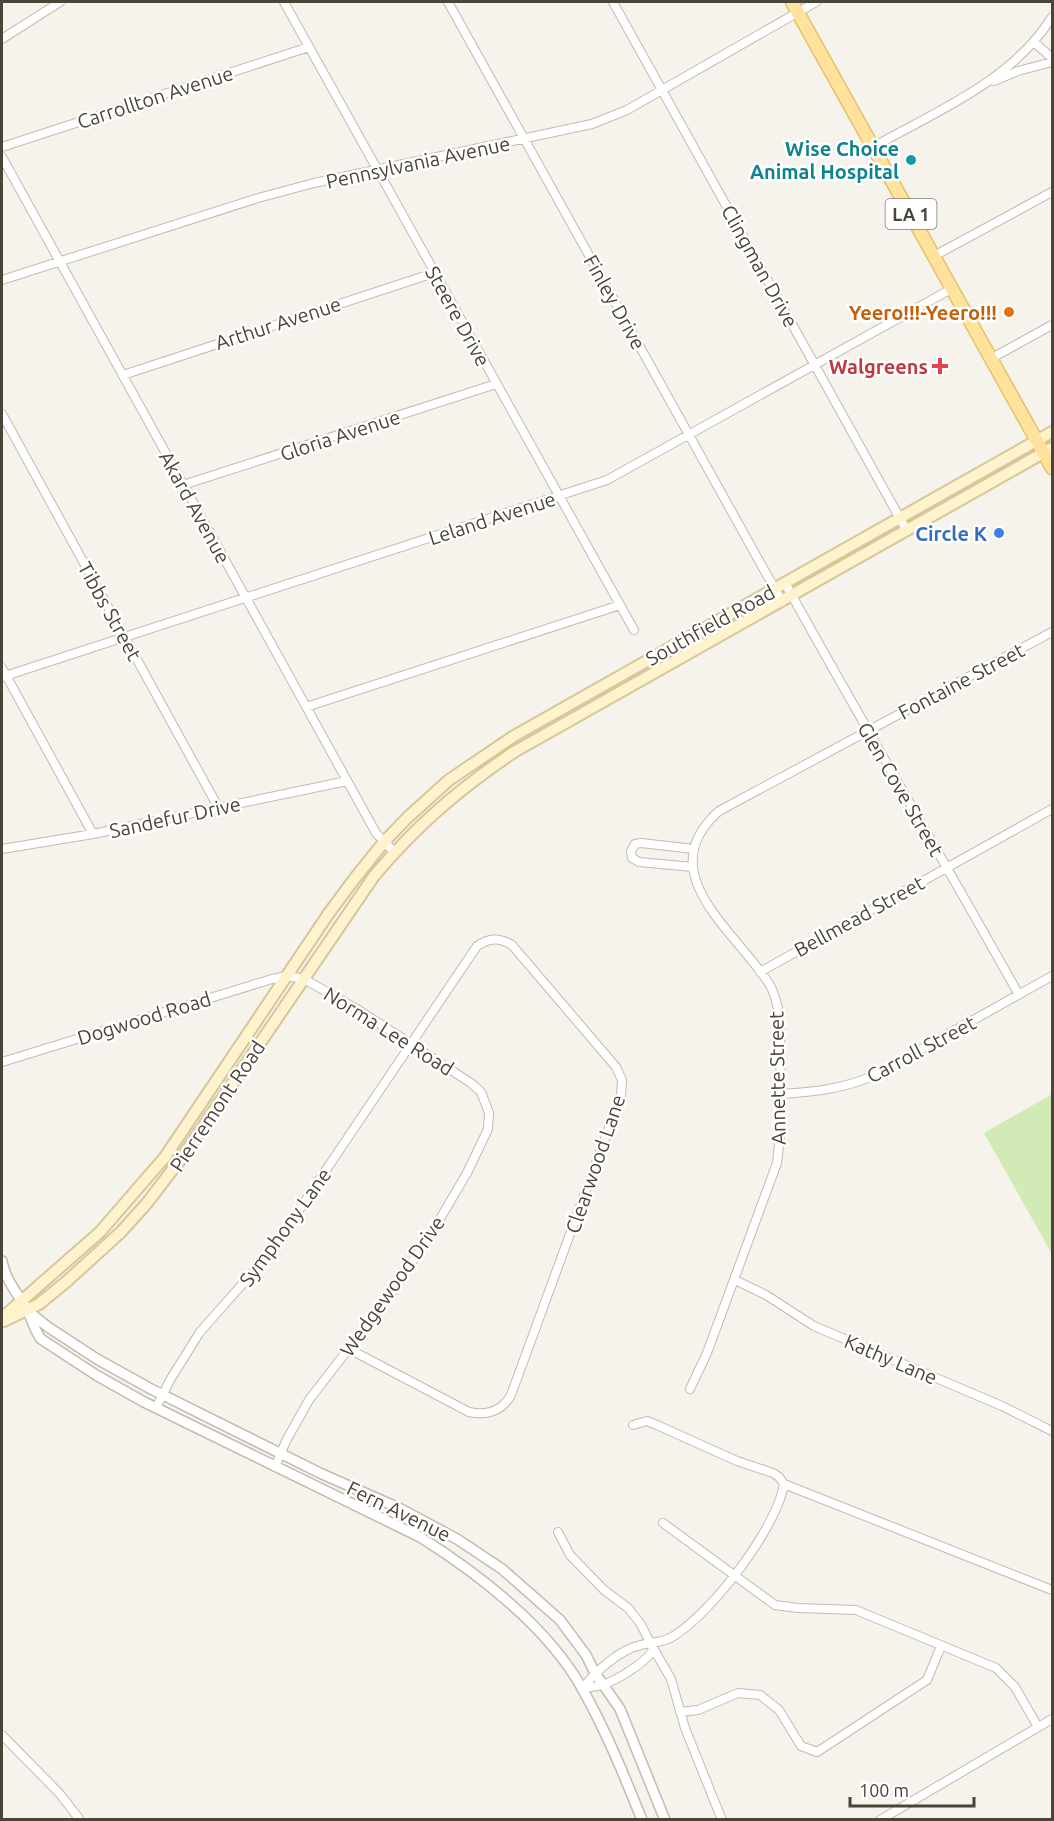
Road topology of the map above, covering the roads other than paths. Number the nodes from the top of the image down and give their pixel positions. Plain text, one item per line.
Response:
1 (60, 2) edge
2 (284, 2) edge
3 (448, 2) edge
4 (613, 2) edge
5 (816, 2) edge
6 (795, 7) edge
7 (1053, 17) edge
8 (2, 39) edge
9 (1034, 42) junction
10 (309, 47) junction
11 (1053, 60) edge
12 (988, 83) junction
13 (662, 90) junction
14 (525, 140) junction
15 (2, 147) edge
16 (873, 147) junction
17 (2, 157) edge
18 (377, 170) junction
19 (1053, 192) edge
20 (934, 256) junction
21 (60, 261) junction
22 (434, 273) junction
23 (2, 280) edge
24 (953, 288) junction
25 (1053, 325) edge
26 (992, 358) junction
27 (814, 365) junction
28 (123, 375) junction
29 (496, 384) junction
30 (2, 414) edge
31 (1053, 432) edge
32 (689, 435) junction
33 (1037, 440) junction
34 (1048, 451) edge
35 (1053, 468) edge
36 (183, 485) junction
37 (559, 496) junction
38 (900, 518) junction
39 (907, 531) junction
40 (785, 583) junction
41 (774, 589) junction
42 (793, 596) junction
43 (246, 598) junction
44 (782, 602) junction
45 (620, 605) junction
46 (634, 630) dead end
47 (1053, 632) edge
48 (124, 638) junction
49 (649, 660) junction
50 (2, 668) edge
51 (655, 672) junction
52 (4, 677) edge
53 (306, 707) junction
54 (566, 707) junction
55 (573, 719) junction
56 (867, 731) junction
57 (464, 770) junction
58 (347, 781) junction
59 (472, 781) junction
60 (218, 807) junction
61 (1053, 808) edge
62 (93, 834) junction
63 (384, 842) junction
64 (2, 849) edge
65 (694, 849) junction
66 (394, 852) junction
67 (693, 867) junction
68 (947, 867) junction
69 (760, 972) junction
70 (287, 976) junction
71 (1053, 976) edge
72 (304, 979) junction
73 (1019, 995) junction
74 (262, 1014) junction
75 (275, 1020) junction
76 (412, 1043) junction
77 (2, 1062) edge
78 (781, 1094) junction
79 (484, 1098) joint
80 (172, 1148) junction
81 (183, 1156) junction
82 (2, 1261) edge
83 (735, 1280) junction
84 (24, 1306) junction
85 (2, 1320) edge
86 (349, 1349) junction
87 (690, 1389) dead end
88 (162, 1395) junction
89 (156, 1408) junction
90 (633, 1425) dead end
91 (1053, 1431) edge
92 (281, 1453) junction
93 (275, 1467) junction
94 (784, 1484) junction
95 (663, 1523) dead end
96 (558, 1532) dead end
97 (734, 1575) junction
98 (1053, 1590) edge
99 (651, 1644) junction
100 (941, 1646) junction
101 (595, 1673) junction
102 (603, 1685) junction
103 (582, 1688) junction
104 (680, 1712) junction
105 (1053, 1719) edge
106 (1038, 1727) junction
107 (2, 1735) edge
108 (80, 1820) edge
109 (642, 1820) edge
110 (665, 1820) edge
111 (722, 1820) edge
112 (880, 1820) edge

1 - 8 street
2 - 10 street, Steere Drive
3 - 14 street, Finley Drive
4 - 13 street, Clingman Drive
5 - 6 street, Pennsylvania Avenue
6 - 13 street, Pennsylvania Avenue
6 - 16 main road, LA 1
7 - 9 street
9 - 11 street
9 - 12 street
10 - 15 street, Carrollton Avenue
10 - 18 street, Steere Drive
11 - 12 street
12 - 16 street
13 - 14 street, Pennsylvania Avenue
13 - 27 street, Clingman Drive
14 - 18 street, Pennsylvania Avenue
14 - 32 street, Finley Drive
16 - 20 main road, LA 1
17 - 21 street, Akard Avenue
18 - 21 street, Pennsylvania Avenue
18 - 22 street, Steere Drive
19 - 20 street
20 - 24 main road, LA 1
21 - 23 street, Pennsylvania Avenue
21 - 28 street, Akard Avenue
22 - 28 street, Arthur Avenue
22 - 29 street, Steere Drive
24 - 26 main road, LA 1
24 - 27 street, Leland Avenue
25 - 26 street
26 - 33 main road, LA 1
27 - 32 street, Leland Avenue
27 - 38 street, Clingman Drive
28 - 36 street, Akard Avenue
29 - 36 street, Gloria Avenue
29 - 37 street, Steere Drive
30 - 48 street, Tibbs Street
31 - 33 main road, Southfield Road
32 - 37 street, Leland Avenue
32 - 41 street, Finley Drive
33 - 34 main road, LA 1
33 - 38 main road, Southfield Road
34 - 35 main road, LA 1
34 - 39 main road, Southfield Road
36 - 43 street, Akard Avenue
37 - 43 street, Leland Avenue
37 - 45 street, Steere Drive
38 - 39 street, Clingman Drive
38 - 40 main road, Southfield Road
39 - 42 main road, Southfield Road
40 - 41 main road, Southfield Road
40 - 42 street, Glen Cove Street
41 - 44 street, Finley Drive
41 - 49 main road, Southfield Road
42 - 44 main road, Southfield Road
42 - 56 street, Glen Cove Street
43 - 48 street, Leland Avenue
43 - 53 street, Akard Avenue
44 - 51 main road, Southfield Road
45 - 46 street, Steere Drive
45 - 53 street
47 - 56 street, Fontaine Street
48 - 52 street, Leland Avenue
48 - 60 street, Tibbs Street
49 - 51 main road
49 - 54 main road, Southfield Road
50 - 52 street
51 - 55 main road, Southfield Road
52 - 62 street
53 - 58 street, Akard Avenue
54 - 55 main road
54 - 57 main road, Southfield Road
55 - 59 main road, Southfield Road
56 - 65 street, Fontaine Street
56 - 68 street, Glen Cove Street
57 - 59 main road
57 - 63 main road, Southfield Road
58 - 60 street, Sandefur Drive
58 - 63 street, Akard Avenue
59 - 66 main road, Southfield Road
60 - 62 street, Sandefur Drive
61 - 68 street, Bellmead Street
62 - 64 street, Sandefur Drive
63 - 66 street, Akard Avenue
63 - 70 main road, Pierremont Road
65 - 67 street, Annette Street
65 - 67 street
66 - 72 main road, Pierremont Road
67 - 69 street, Annette Street
68 - 69 street, Bellmead Street
68 - 73 street, Glen Cove Street
69 - 78 street, Annette Street
70 - 72 street, Norma Lee Road
70 - 74 main road, Pierremont Road
70 - 77 street, Dogwood Road
71 - 73 street, Carroll Street
72 - 75 main road, Pierremont Road
72 - 76 street, Norma Lee Road
73 - 78 street, Carroll Street
74 - 75 main road
74 - 80 main road, Pierremont Road
75 - 81 main road, Pierremont Road
76 - 79 street, Norma Lee Road
76 - 86 street, Clearwood Lane
76 - 88 street, Symphony Lane
78 - 83 street, Annette Street
79 - 86 street, Wedgewood Drive
80 - 81 main road
80 - 84 main road, Pierremont Road
81 - 84 main road, Pierremont Road
82 - 84 street, Fern Avenue
83 - 87 street, Annette Street
83 - 91 street, Kathy Lane
84 - 85 main road, Pierremont Road
84 - 88 street, Fern Avenue
84 - 89 street, Fern Avenue
86 - 92 street, Wedgewood Drive
88 - 89 street, Symphony Lane
88 - 92 street, Fern Avenue
89 - 93 street, Fern Avenue
90 - 94 street
92 - 93 street, Wedgewood Drive
92 - 101 street, Fern Avenue
93 - 103 street, Fern Avenue
94 - 97 street
94 - 98 street
95 - 97 street
96 - 99 street
97 - 99 street
97 - 100 street
99 - 101 street
99 - 102 street
99 - 104 street
100 - 104 street
100 - 106 street
101 - 102 street, Fern Avenue
101 - 103 street
102 - 103 street
102 - 110 street, Fern Avenue
103 - 109 street, Fern Avenue
104 - 111 street
105 - 106 street
106 - 112 street
107 - 108 street

